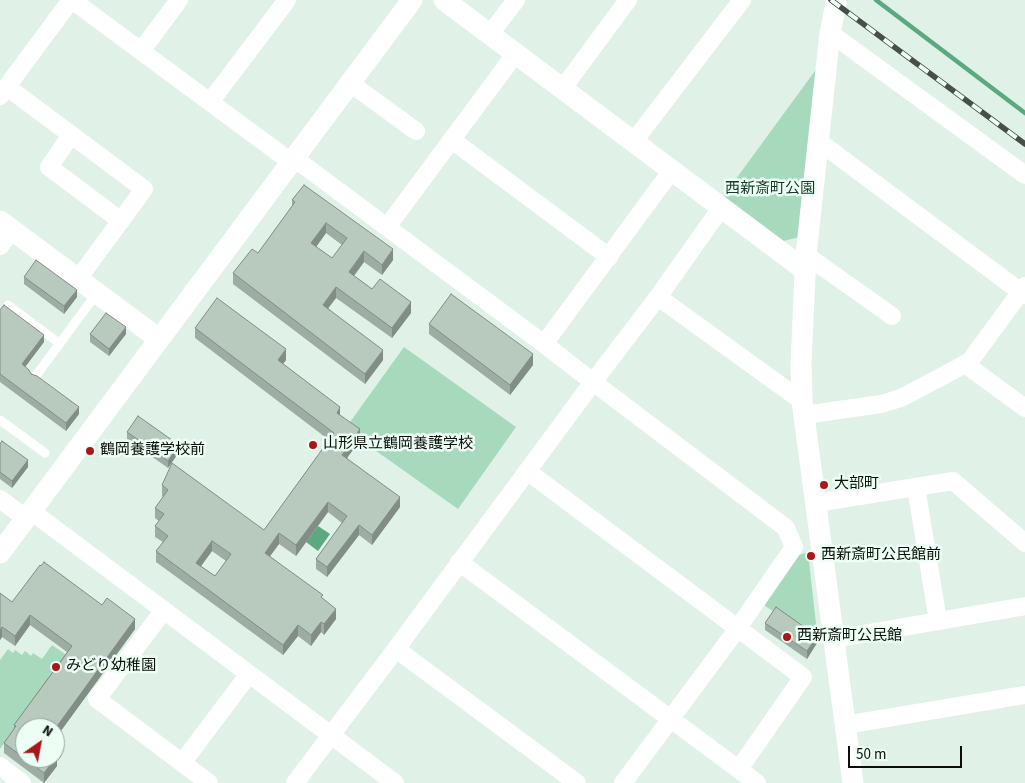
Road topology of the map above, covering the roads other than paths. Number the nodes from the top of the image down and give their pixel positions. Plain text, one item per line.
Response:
1 (72, 0) edge
2 (179, 0) edge
3 (287, 0) edge
4 (412, 0) edge
5 (444, 0) edge
6 (516, 0) edge
7 (628, 0) edge
8 (742, 0) edge
9 (837, 2) edge
10 (830, 33) junction
11 (490, 34) junction
12 (141, 51) junction
13 (516, 53) junction
14 (350, 83) junction
15 (563, 88) junction
16 (3, 91) edge
17 (210, 102) junction
18 (416, 131) dead end
19 (72, 135) junction
20 (452, 140) junction
21 (634, 141) junction
22 (818, 141) junction
23 (293, 160) junction
24 (672, 170) junction
25 (1025, 175) edge
26 (721, 208) junction
27 (120, 221) junction
28 (387, 227) junction
29 (4, 232) edge
30 (609, 256) junction
31 (805, 262) junction
32 (78, 279) junction
33 (1024, 291) edge
34 (97, 293) junction
35 (658, 297) junction
36 (8, 305) edge
37 (892, 316) dead end
38 (159, 339) junction
39 (60, 343) junction
40 (544, 344) junction
41 (965, 364) junction
42 (35, 377) edge
43 (593, 382) junction
44 (803, 408) junction
45 (1025, 408) edge
46 (0, 420) edge
47 (45, 453) dead end
48 (527, 471) junction
49 (916, 487) junction
50 (0, 499) edge
51 (816, 503) junction
52 (28, 515) junction
53 (1017, 527) edge
54 (1025, 543) edge
55 (0, 553) edge
56 (459, 562) junction
57 (1025, 606) edge
58 (164, 610) junction
59 (938, 621) junction
60 (738, 628) junction
61 (834, 640) junction
62 (396, 649) junction
63 (249, 674) junction
64 (1025, 695) edge
65 (670, 718) junction
66 (845, 725) junction
67 (330, 735) junction
68 (182, 763) junction
69 (0, 766) edge
70 (739, 770) junction
71 (22, 783) edge
72 (209, 783) edge
73 (295, 783) edge
74 (395, 783) edge
75 (577, 783) edge
76 (623, 783) edge
77 (757, 783) edge
78 (853, 783) edge

1 - 12 street
1 - 16 street
2 - 12 street
3 - 17 street
4 - 14 street
5 - 11 street
6 - 11 street
7 - 15 street
8 - 21 street
9 - 10 street
10 - 22 street
10 - 25 street
11 - 13 street
12 - 17 street
13 - 15 street
13 - 20 street
14 - 18 street
14 - 23 street
15 - 21 street
16 - 19 street
17 - 23 street
19 - 27 street
19 - 27 street
20 - 28 street
20 - 30 street
21 - 24 street
22 - 31 street
22 - 33 street
23 - 28 street
23 - 38 street
24 - 26 street
24 - 30 street
26 - 31 street
26 - 35 street
27 - 32 street
28 - 40 street
29 - 32 street
30 - 40 street
31 - 37 street
31 - 44 street
32 - 34 street
33 - 41 street
34 - 38 street
34 - 39 lane
35 - 43 street
35 - 44 street
36 - 39 lane
38 - 52 street
39 - 42 lane
40 - 43 street
41 - 44 street
41 - 45 street
43 - 48 street
43 - 60 street
44 - 51 street
46 - 47 lane
48 - 56 street
48 - 60 street
49 - 51 street
49 - 53 street
49 - 59 street
50 - 52 street
51 - 61 street
52 - 55 street
52 - 58 street
53 - 54 street
56 - 62 street
56 - 65 street
57 - 59 street
58 - 63 street
58 - 68 street
59 - 61 street
60 - 65 street
60 - 70 street
61 - 66 street
62 - 67 street
62 - 75 street
63 - 67 street
63 - 68 street
64 - 66 street
65 - 70 street
65 - 76 street
66 - 78 street
67 - 73 street
67 - 74 street
68 - 72 street
69 - 71 street
70 - 77 street

